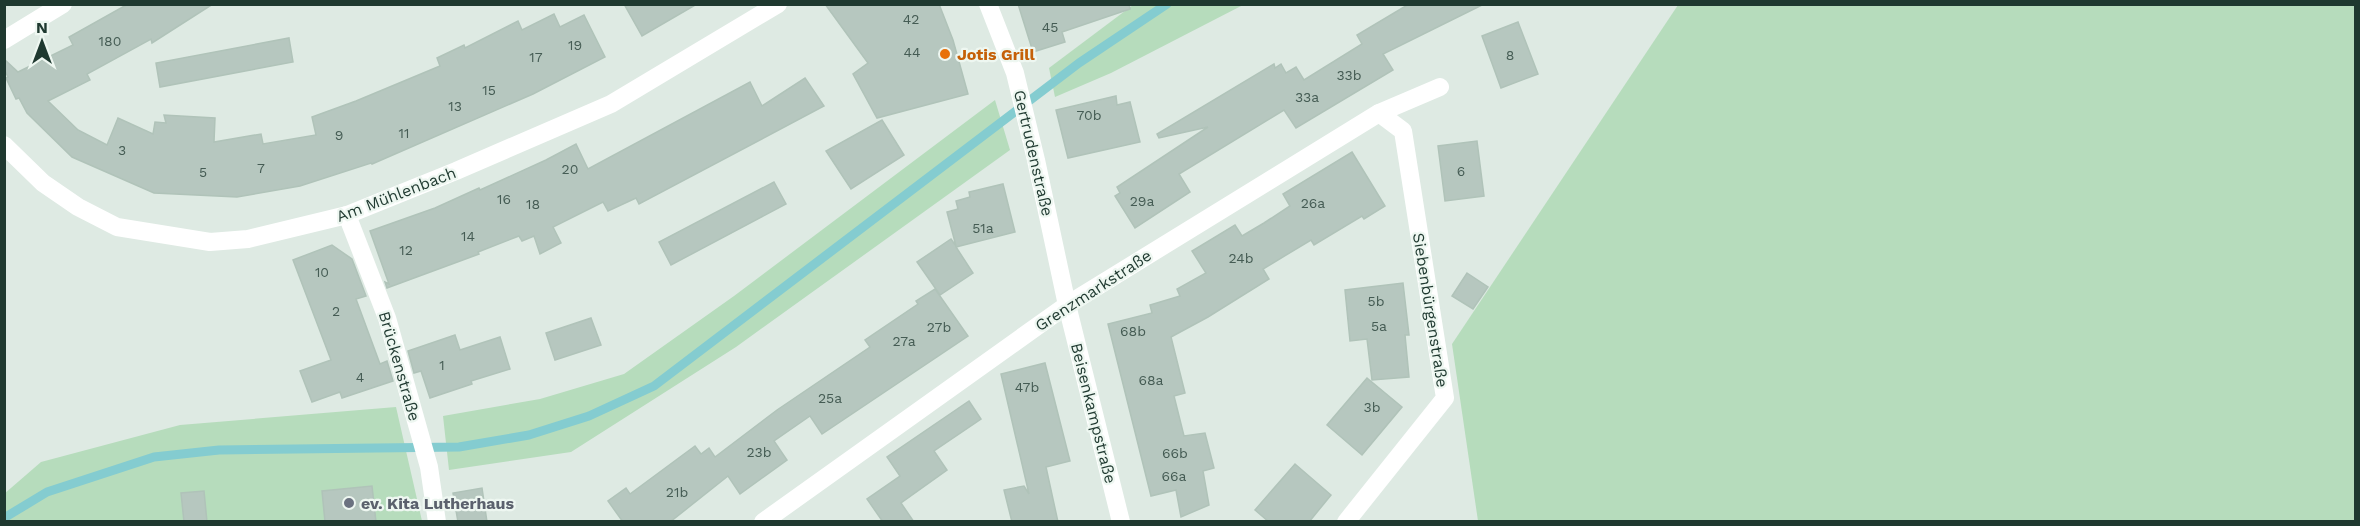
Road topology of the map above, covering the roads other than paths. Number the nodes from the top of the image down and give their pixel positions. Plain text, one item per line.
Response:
1 (63, 4) edge
2 (778, 4) edge
3 (988, 4) edge
4 (4, 40) edge
5 (1440, 87) dead end
6 (1380, 113) junction
7 (4, 145) edge
8 (347, 215) junction
9 (1067, 305) junction
10 (438, 522) edge
11 (763, 522) edge
12 (1121, 522) edge
13 (1346, 522) edge

1 - 4 street
2 - 8 street, Am Mühlenbach
3 - 9 street, Gertrudenstraße
5 - 6 street, Grenzmarkstraße
6 - 9 street, Grenzmarkstraße
6 - 13 street, Siebenbürgenstraße
7 - 8 street, Am Mühlenbach
8 - 10 street, Brückenstraße
9 - 11 street, Grenzmarkstraße
9 - 12 street, Beisenkampstraße

